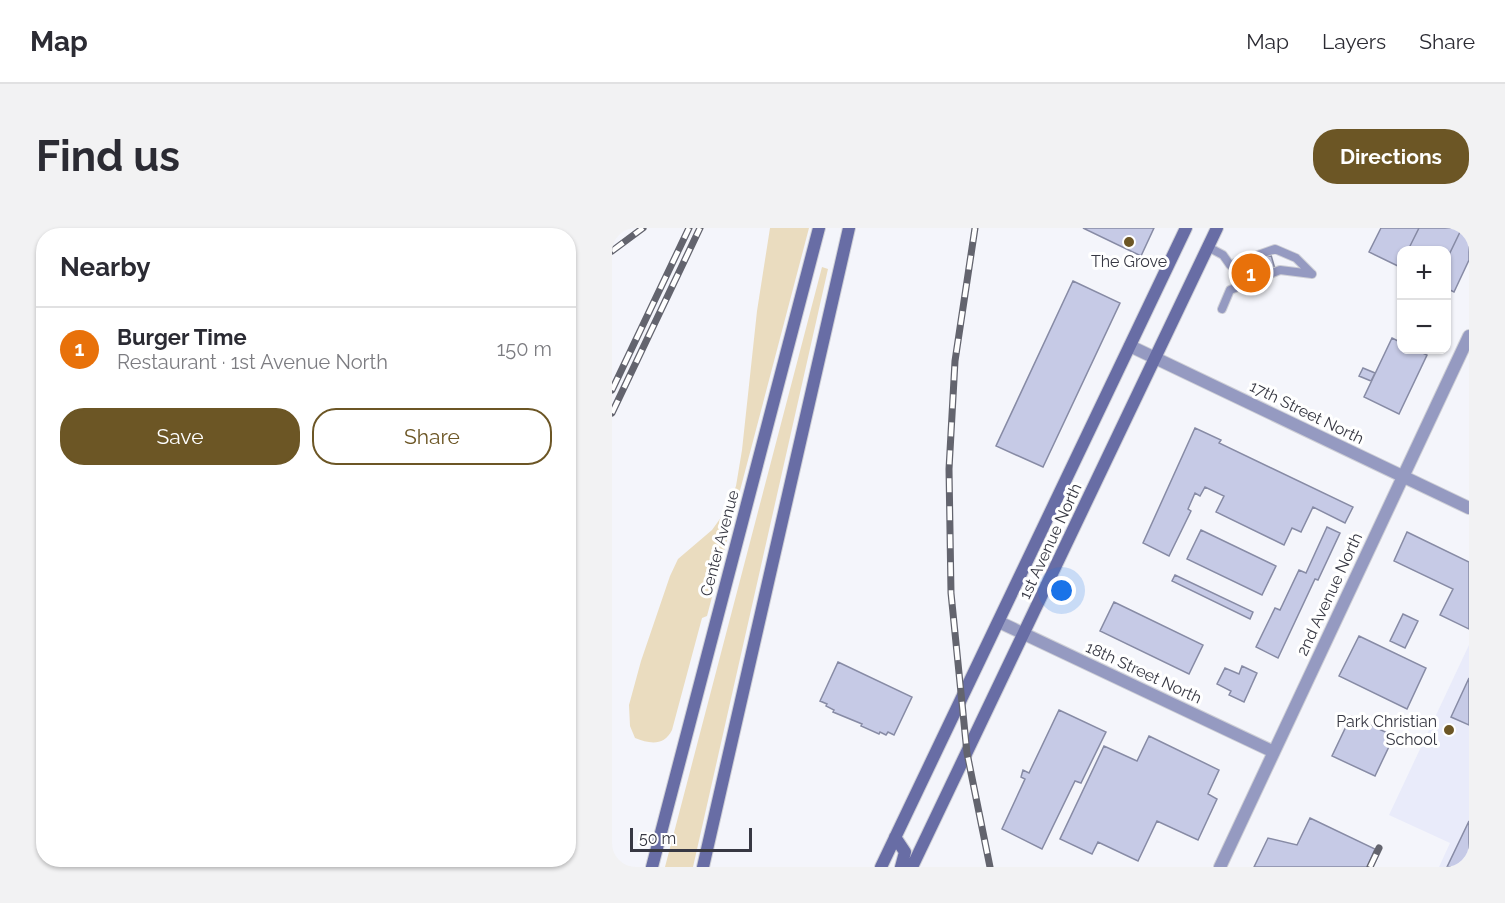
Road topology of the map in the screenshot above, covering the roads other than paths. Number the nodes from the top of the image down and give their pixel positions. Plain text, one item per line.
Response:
1 (819, 228) edge
2 (849, 228) edge
3 (1186, 228) edge
4 (1216, 228) edge
5 (1208, 247) junction
6 (1222, 309) dead end
7 (1469, 336) edge
8 (1130, 346) junction
9 (1155, 358) junction
10 (1403, 476) junction
11 (1469, 508) edge
12 (999, 622) junction
13 (1025, 634) junction
14 (1274, 752) junction
15 (895, 837) junction
16 (920, 850) junction
17 (652, 867) edge
18 (703, 867) edge
19 (881, 867) edge
20 (901, 867) edge
21 (912, 867) edge
22 (1220, 867) edge

1 - 17 main road, Center Avenue
2 - 18 main road
3 - 8 main road, 1st Avenue North
4 - 5 main road, 1st Avenue North
5 - 6 lane
5 - 9 main road, 1st Avenue North
7 - 10 street, 2nd Avenue North
8 - 9 street, 17th Street North
8 - 12 main road, 1st Avenue North
9 - 10 street, 17th Street North
9 - 13 main road, 1st Avenue North
10 - 11 street, 17th Street North
10 - 14 street, 2nd Avenue North
12 - 13 street, 18th Street North
12 - 15 main road, 1st Avenue North
13 - 14 street, 18th Street North
13 - 16 main road, 1st Avenue North
14 - 22 street, 2nd Avenue North
15 - 16 main road
15 - 19 main road, 1st Avenue North
15 - 20 main road
16 - 21 main road, 1st Avenue North

